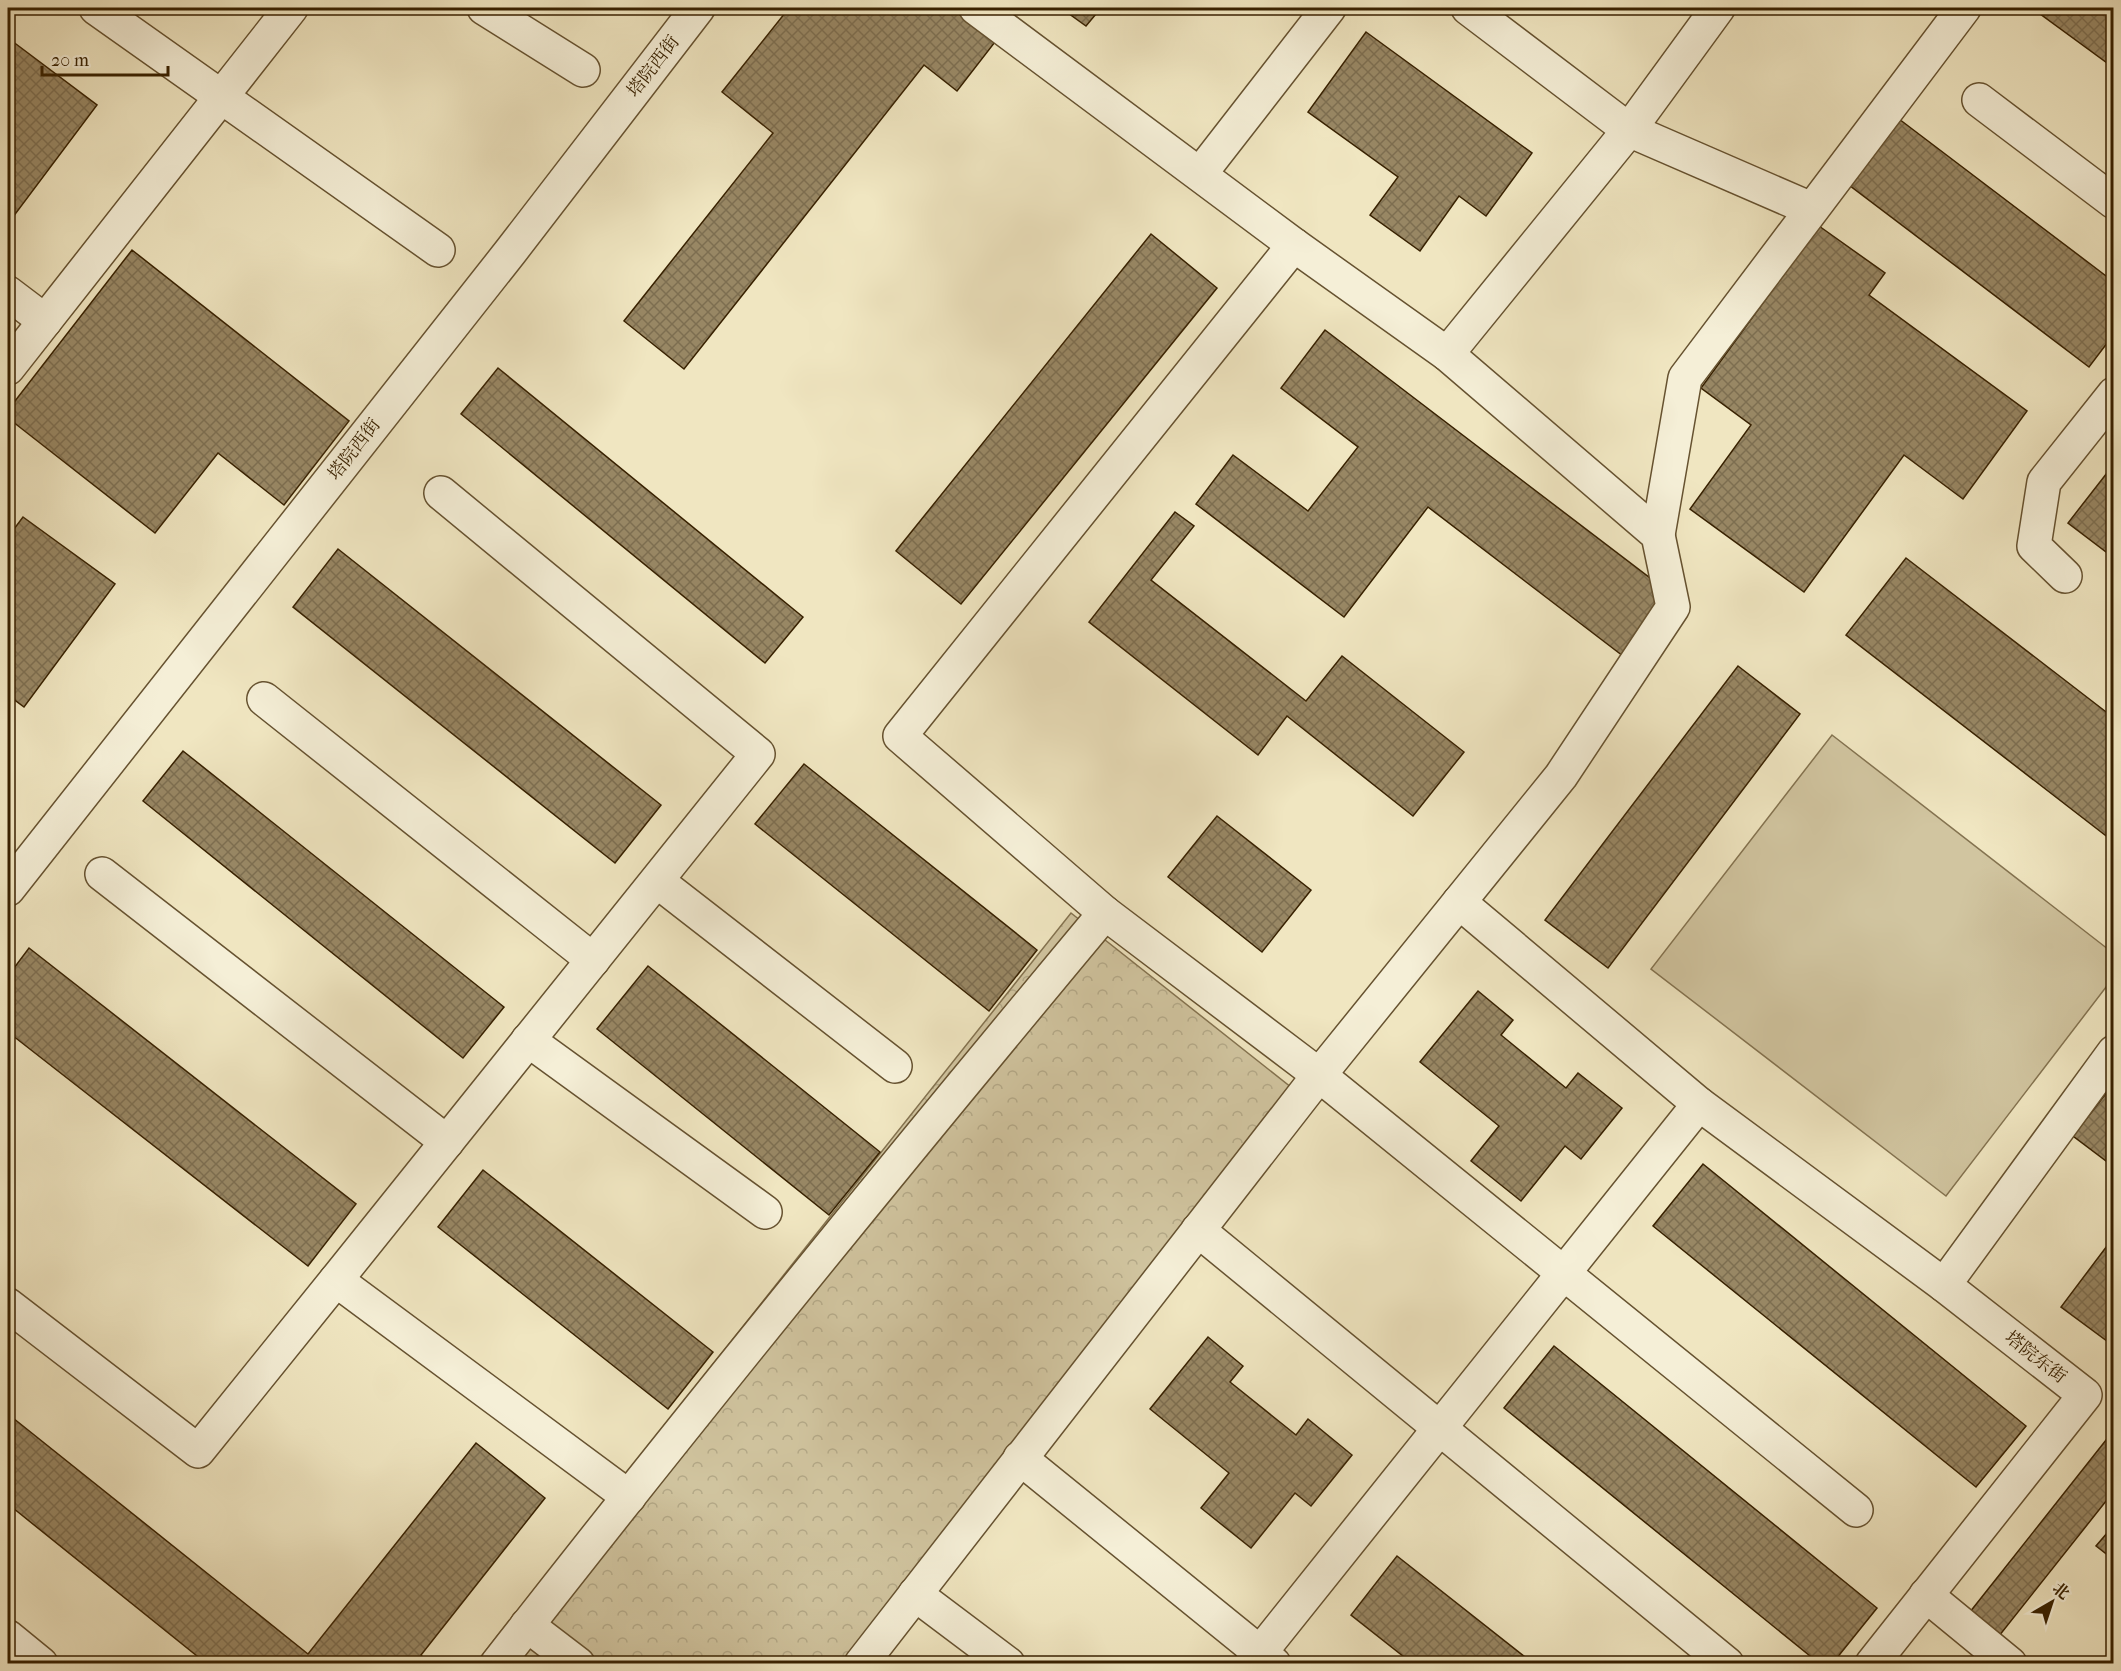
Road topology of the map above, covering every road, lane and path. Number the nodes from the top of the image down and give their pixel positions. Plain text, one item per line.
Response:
1 (96, 8) edge
2 (291, 8) edge
3 (483, 8) edge
4 (698, 8) edge
5 (976, 8) edge
6 (1329, 8) edge
7 (1468, 8) edge
8 (1718, 8) edge
9 (1964, 8) edge
10 (583, 70) dead end
11 (221, 97) junction
12 (1979, 100) dead end
13 (1629, 130) junction
14 (1200, 174) junction
15 (2114, 202) edge
16 (1811, 209) junction
17 (1294, 245) junction
18 (438, 250) dead end
19 (8, 293) edge
20 (45, 321) junction
21 (1447, 354) junction
22 (8, 368) edge
23 (2114, 394) edge
24 (441, 493) dead end
25 (1658, 535) junction
26 (2065, 576) dead end
27 (264, 699) dead end
28 (102, 874) dead end
29 (657, 881) junction
30 (8, 889) edge
31 (1459, 902) junction
32 (1105, 913) junction
33 (593, 960) junction
34 (528, 1040) junction
35 (2114, 1052) edge
36 (895, 1066) dead end
37 (1319, 1075) junction
38 (1699, 1104) junction
39 (447, 1142) junction
40 (765, 1212) dead end
41 (1198, 1230) junction
42 (1563, 1273) junction
43 (336, 1280) junction
44 (1944, 1285) junction
45 (8, 1305) edge
46 (1440, 1427) junction
47 (1020, 1458) junction
48 (628, 1497) junction
49 (1856, 1510) dead end
50 (915, 1594) junction
51 (1926, 1595) junction
52 (527, 1625) junction
53 (8, 1637) edge
54 (1261, 1660) edge
55 (41, 1664) edge
56 (497, 1664) edge
57 (578, 1664) edge
58 (861, 1664) edge
59 (1008, 1664) edge
60 (1727, 1664) edge
61 (1872, 1664) edge
62 (2010, 1664) edge

1 - 11 street
2 - 11 street
3 - 10 street
4 - 30 street, 塔院西街
5 - 14 street
6 - 14 street
7 - 13 street
8 - 13 street
9 - 16 street
11 - 18 street
11 - 20 street
12 - 15 street
13 - 16 street
13 - 21 street
14 - 17 street
16 - 25 street
17 - 21 street
17 - 32 street
19 - 20 street
20 - 22 street
21 - 25 street
23 - 26 street
24 - 29 street
25 - 31 street
27 - 33 street
28 - 39 street
29 - 33 street
29 - 36 street
31 - 37 street
31 - 38 street
32 - 37 street
32 - 48 street
33 - 34 street
34 - 39 street
34 - 40 street
35 - 44 street
37 - 41 street
37 - 42 street
38 - 42 street
38 - 44 street
39 - 43 street
41 - 46 street
41 - 47 street
42 - 46 street
42 - 49 street
43 - 45 street
43 - 48 street
44 - 51 street, 塔院东街
46 - 54 street
46 - 60 street
47 - 50 street
47 - 54 street
48 - 52 street
50 - 58 street
50 - 59 street
51 - 61 street, 塔院东街
51 - 62 street
52 - 56 street
52 - 57 street
53 - 55 street

